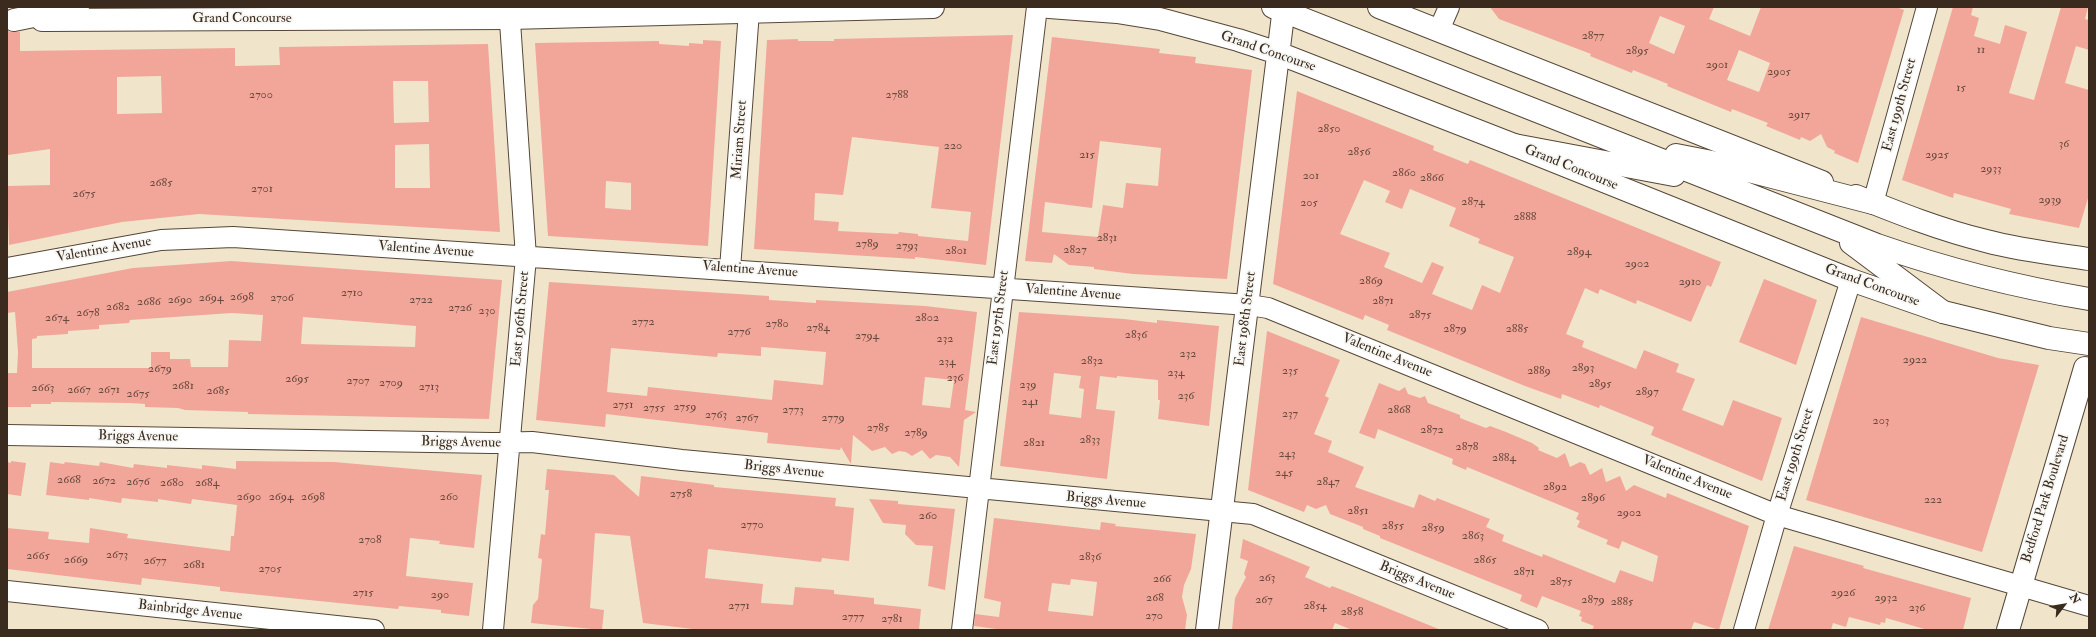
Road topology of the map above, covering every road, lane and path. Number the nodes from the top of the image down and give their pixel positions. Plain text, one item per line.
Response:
1 (78, 7) edge
2 (933, 7) edge
3 (1037, 7) edge
4 (1049, 7) edge
5 (1379, 7) edge
6 (1449, 7) edge
7 (1927, 7) edge
8 (1280, 8) edge
9 (750, 11) junction
10 (510, 12) edge
11 (10, 20) edge
12 (1439, 30) junction
13 (1278, 53) junction
14 (1619, 143) junction
15 (1514, 145) junction
16 (1724, 185) junction
17 (1873, 202) junction
18 (1830, 228) junction
19 (526, 257) junction
20 (2089, 259) edge
21 (7, 268) edge
22 (730, 269) junction
23 (1851, 280) junction
24 (1003, 289) junction
25 (2089, 299) edge
26 (1249, 305) junction
27 (1943, 312) junction
28 (2089, 344) edge
29 (2085, 368) dead end
30 (7, 435) edge
31 (510, 443) junction
32 (978, 489) junction
33 (1222, 512) junction
34 (1777, 515) junction
35 (2020, 587) junction
36 (7, 591) edge
37 (2089, 606) edge
38 (374, 630) edge
39 (493, 630) edge
40 (962, 630) edge
41 (1208, 630) edge
42 (1538, 630) edge
43 (1744, 630) edge
44 (2008, 630) edge

1 - 11 street
2 - 9 street, Grand Concourse
3 - 24 street, East 197th Street
4 - 13 street, Grand Concourse
5 - 12 street
6 - 12 street
7 - 17 street, East 199th Street
8 - 13 street, East 198th Street
8 - 14 street
9 - 10 street, Grand Concourse
9 - 22 street, Miriam Street
10 - 11 street, Grand Concourse
10 - 19 street, East 196th Street
12 - 17 street
13 - 15 street, Grand Concourse
13 - 26 street, East 198th Street
14 - 16 street
14 - 17 street
15 - 16 street
15 - 23 street, Grand Concourse
16 - 18 street
17 - 20 street
18 - 25 street
18 - 27 street
19 - 21 street, Valentine Avenue
19 - 22 street, Valentine Avenue
19 - 31 street, East 196th Street
22 - 24 street, Valentine Avenue
23 - 27 street, Grand Concourse
23 - 34 street, East 199th Street
24 - 26 street, Valentine Avenue
24 - 32 street, East 197th Street
26 - 33 street, East 198th Street
26 - 34 street, Valentine Avenue
27 - 28 street, Grand Concourse
29 - 35 street, Bedford Park Boulevard
30 - 31 street, Briggs Avenue
31 - 32 street, Briggs Avenue
31 - 39 street, East 196th Street
32 - 33 street, Briggs Avenue
32 - 40 street, East 197th Street
33 - 41 street, East 198th Street
33 - 42 street, Briggs Avenue
34 - 35 street, Valentine Avenue
34 - 43 street, East 199th Street
35 - 37 street, Valentine Avenue
35 - 44 street, Bedford Park Boulevard
36 - 38 street, Bainbridge Avenue

